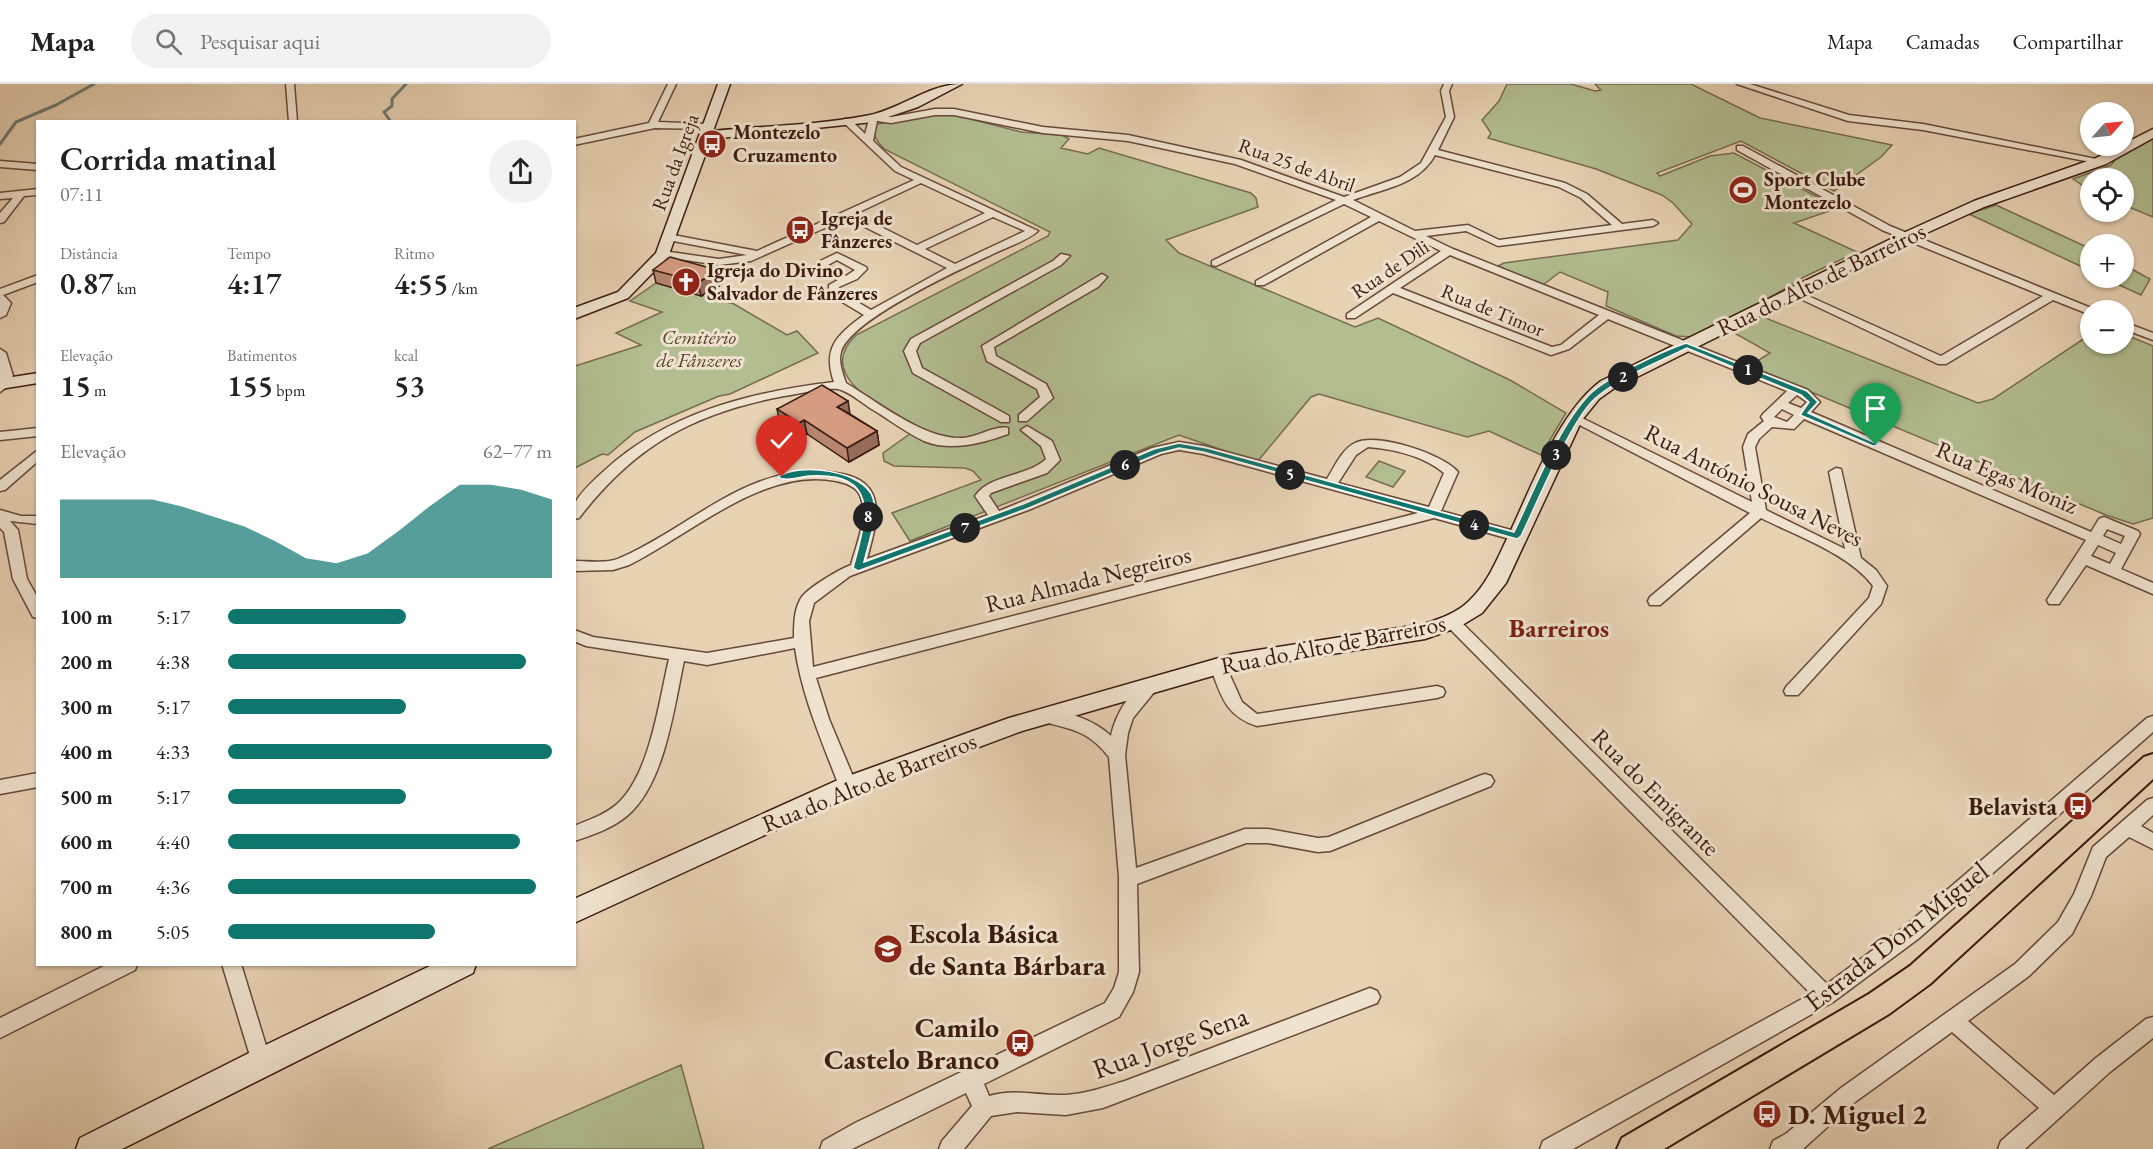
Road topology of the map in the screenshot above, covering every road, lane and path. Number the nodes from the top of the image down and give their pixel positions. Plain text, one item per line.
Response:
1 (290, 84) edge
2 (672, 84) edge
3 (724, 84) edge
4 (956, 84) edge
5 (1448, 84) edge
6 (1741, 84) edge
7 (873, 118) junction
8 (293, 120) edge
9 (847, 121) junction
10 (652, 126) junction
11 (707, 131) junction
12 (2153, 133) edge
13 (576, 142) edge
14 (868, 142) junction
15 (1740, 148) dead end
16 (1434, 152) junction
17 (2101, 161) junction
18 (0, 164) edge
19 (36, 167) edge
20 (921, 180) junction
21 (36, 192) edge
22 (21, 194) junction
23 (0, 196) edge
24 (1344, 200) junction
25 (993, 213) junction
26 (847, 214) junction
27 (1381, 216) junction
28 (0, 220) edge
29 (1653, 223) dead end
30 (1620, 227) junction
31 (1412, 234) junction
32 (668, 237) junction
33 (1906, 237) junction
34 (919, 248) junction
35 (1449, 251) junction
36 (663, 254) junction
37 (759, 255) junction
38 (1065, 256) dead end
39 (1216, 263) dead end
40 (957, 269) junction
41 (1102, 277) dead end
42 (36, 279) edge
43 (846, 280) dead end
44 (1260, 283) dead end
45 (1393, 289) junction
46 (1791, 292) junction
47 (0, 293) edge
48 (2052, 296) junction
49 (0, 298) edge
50 (2080, 307) edge
51 (576, 313) edge
52 (870, 314) junction
53 (1607, 314) junction
54 (0, 315) edge
55 (1352, 316) dead end
56 (2134, 329) edge
57 (2153, 337) edge
58 (1686, 345) junction
59 (0, 353) edge
60 (36, 378) edge
61 (2, 385) edge
62 (841, 385) junction
63 (1795, 390) junction
64 (1780, 404) junction
65 (1803, 413) junction
66 (1574, 419) junction
67 (1770, 422) junction
68 (1025, 424) junction
69 (1004, 425) junction
70 (36, 432) edge
71 (0, 436) edge
72 (36, 456) edge
73 (1836, 472) dead end
74 (1329, 486) junction
75 (0, 487) edge
76 (1367, 496) junction
77 (576, 512) edge
78 (1760, 512) junction
79 (0, 514) edge
80 (1432, 514) junction
81 (996, 517) junction
82 (0, 520) edge
83 (36, 520) edge
84 (1380, 529) junction
85 (1517, 536) junction
86 (2094, 539) junction
87 (2083, 558) junction
88 (1854, 560) junction
89 (576, 566) edge
90 (858, 568) junction
91 (2113, 571) junction
92 (2153, 589) edge
93 (2054, 600) dead end
94 (1655, 601) dead end
95 (36, 609) edge
96 (1452, 622) junction
97 (576, 636) edge
98 (800, 642) junction
99 (678, 656) junction
100 (1218, 666) junction
101 (808, 674) junction
102 (1152, 685) junction
103 (1792, 691) dead end
104 (1437, 692) dead end
105 (1043, 716) junction
106 (1122, 718) junction
107 (2153, 722) edge
108 (1091, 728) junction
109 (1117, 755) junction
110 (2153, 764) edge
111 (36, 780) edge
112 (1485, 781) dead end
113 (848, 786) junction
114 (0, 787) edge
115 (2153, 805) edge
116 (2128, 827) junction
117 (576, 833) edge
118 (2153, 842) edge
119 (1128, 877) junction
120 (576, 911) edge
121 (124, 966) edge
122 (232, 966) edge
123 (459, 966) edge
124 (1826, 996) junction
125 (1370, 997) dead end
126 (1952, 1020) junction
127 (2153, 1026) edge
128 (0, 1028) edge
129 (261, 1062) junction
130 (971, 1080) junction
131 (984, 1108) junction
132 (2054, 1108) junction
133 (91, 1149) edge
134 (831, 1149) edge
135 (950, 1149) edge
136 (1551, 1149) edge
137 (1633, 1149) edge
138 (1781, 1149) edge
139 (2008, 1149) edge

1 - 8 street
2 - 10 street
3 - 11 street, Rua da Igreja
4 - 7 street
5 - 16 street
6 - 17 street
7 - 9 street
7 - 14 street
7 - 24 street, Rua 25 de Abril
9 - 11 street
9 - 14 street
10 - 11 street
10 - 13 street
11 - 32 street, Rua da Igreja
12 - 17 street, Rua do Alto de Barreiros
14 - 20 street
15 - 33 street
16 - 24 street
16 - 30 street
17 - 33 street, Rua do Alto de Barreiros
18 - 19 street
20 - 25 street
20 - 26 street
21 - 22 street
22 - 23 street
22 - 28 street
24 - 27 street, Rua 25 de Abril
24 - 39 street
25 - 34 street
25 - 40 street
26 - 34 street
26 - 37 street
27 - 31 street, Rua 25 de Abril
27 - 44 street
29 - 30 street
30 - 31 street
31 - 35 street, Rua 25 de Abril
32 - 36 street, Rua da Igreja
32 - 37 street
33 - 46 street, Rua do Alto de Barreiros
33 - 48 street
34 - 40 street
35 - 45 street, Rua de Dili
35 - 53 street, Rua 25 de Abril
36 - 37 street
36 - 51 street
38 - 69 street
40 - 52 street
41 - 68 street
42 - 47 street
43 - 52 street
45 - 53 street, Rua de Timor
45 - 55 street, Rua de Dili
46 - 48 street
46 - 58 street, Rua do Alto de Barreiros
48 - 50 street
49 - 54 street
52 - 62 street
53 - 58 street, Rua 25 de Abril
56 - 57 street
58 - 63 street
58 - 66 street, Rua do Alto de Barreiros
59 - 61 street
60 - 61 street
62 - 69 street
62 - 77 street
63 - 64 street
63 - 65 street
64 - 65 street, Rua Egas Moniz
64 - 67 street
65 - 67 street
65 - 86 street, Rua Egas Moniz
66 - 78 street, Rua António Sousa Neves
66 - 85 street, Rua do Alto de Barreiros
67 - 78 street
68 - 69 street
68 - 81 street
70 - 71 street
72 - 75 street
73 - 88 street
74 - 76 street
74 - 80 street
74 - 81 street
76 - 80 street
76 - 84 street
78 - 88 street, Rua António Sousa Neves
78 - 94 street
79 - 83 street
80 - 84 street, Rua Almada Negreiros
80 - 85 street
81 - 90 street
82 - 95 street
84 - 101 street, Rua Almada Negreiros
85 - 96 street, Rua do Alto de Barreiros
86 - 87 street, Rua Egas Moniz
86 - 91 street, Rua Egas Moniz
87 - 91 street
87 - 93 street, Rua Egas Moniz
88 - 103 street, Rua António Sousa Neves
89 - 90 street
90 - 98 street
91 - 92 street
96 - 100 street, Rua do Alto de Barreiros
96 - 124 street, Rua do Emigrante
97 - 99 street
98 - 99 street
98 - 101 street
99 - 117 street
100 - 102 street, Rua do Alto de Barreiros
100 - 104 street
101 - 113 street
102 - 105 street, Rua do Alto de Barreiros
102 - 106 street
105 - 108 street
105 - 113 street, Rua do Alto de Barreiros
106 - 108 street
106 - 109 street
107 - 124 street, Estrada Dom Miguel
108 - 109 street
109 - 119 street
110 - 137 main road, Estrada Dom Miguel
111 - 114 street
112 - 119 street
113 - 120 street, Rua do Alto de Barreiros
115 - 116 street
116 - 118 street
116 - 126 street
119 - 130 street
121 - 128 street
122 - 129 street
123 - 129 street
124 - 136 street, Estrada Dom Miguel
125 - 131 street, Rua Jorge Sena
126 - 132 street
126 - 138 street
127 - 132 street
129 - 133 street
130 - 131 street
130 - 134 street
131 - 135 street
132 - 139 street

